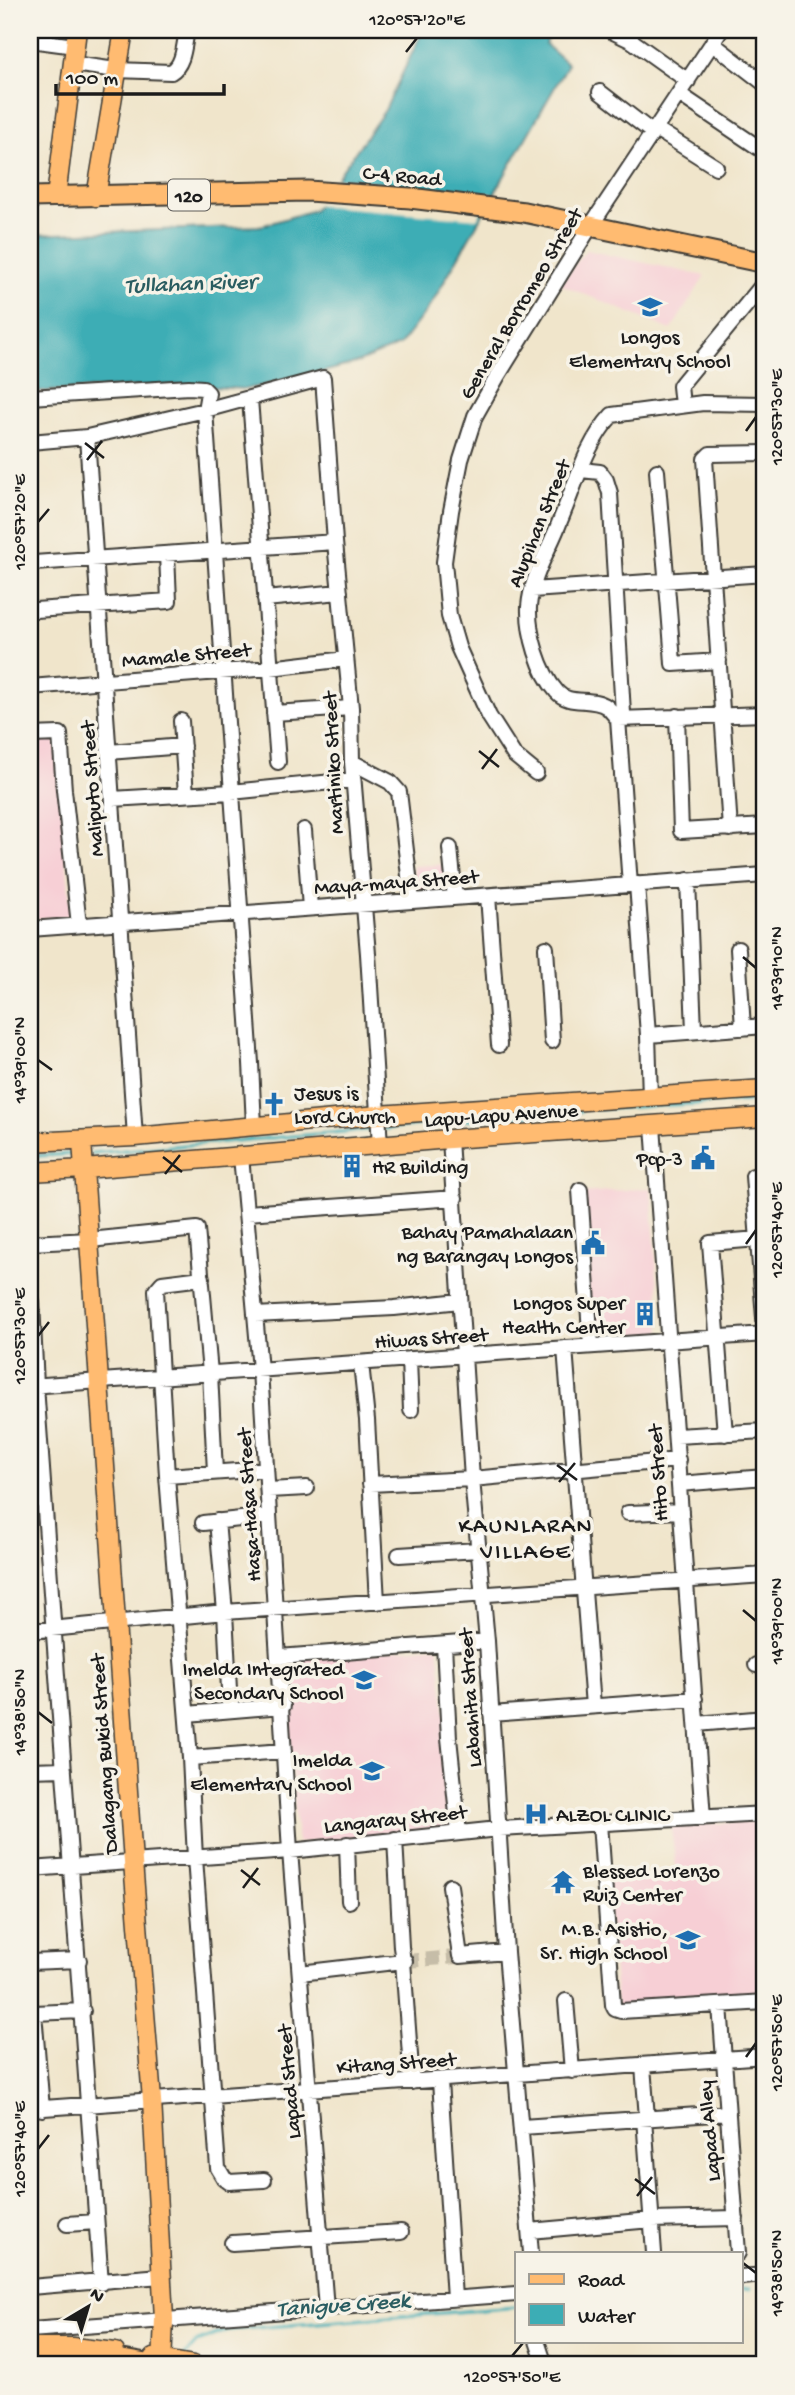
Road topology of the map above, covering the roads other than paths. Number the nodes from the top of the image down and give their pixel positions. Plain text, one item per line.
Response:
1 (124, 30) edge
2 (187, 30) edge
3 (609, 30) edge
4 (721, 30) edge
5 (30, 40) edge
6 (712, 43) junction
7 (75, 47) edge
8 (116, 70) junction
9 (688, 81) junction
10 (765, 84) edge
11 (600, 92) dead end
12 (680, 94) junction
13 (654, 131) junction
14 (765, 152) edge
15 (716, 167) dead end
16 (30, 197) edge
17 (56, 197) junction
18 (96, 197) junction
19 (590, 227) junction
20 (765, 263) edge
21 (765, 282) edge
22 (30, 397) edge
23 (250, 399) junction
24 (765, 404) edge
25 (681, 405) junction
26 (205, 410) junction
27 (87, 437) junction
28 (30, 442) edge
29 (765, 453) edge
30 (581, 470) junction
31 (657, 471) dead end
32 (335, 541) junction
33 (260, 546) junction
34 (215, 551) junction
35 (167, 554) junction
36 (94, 559) junction
37 (34, 563) dead end
38 (765, 574) edge
39 (713, 578) junction
40 (668, 579) junction
41 (615, 584) junction
42 (532, 590) junction
43 (340, 592) junction
44 (265, 599) junction
45 (98, 607) junction
46 (35, 610) dead end
47 (346, 659) junction
48 (719, 661) junction
49 (270, 668) junction
50 (223, 672) junction
51 (105, 682) junction
52 (30, 687) edge
53 (351, 708) junction
54 (274, 713) junction
55 (765, 713) edge
56 (723, 714) junction
57 (677, 716) junction
58 (619, 719) junction
59 (181, 721) dead end
60 (30, 736) edge
61 (183, 746) junction
62 (109, 752) junction
63 (278, 762) dead end
64 (352, 762) junction
65 (536, 773) dead end
66 (353, 780) junction
67 (232, 792) junction
68 (186, 794) junction
69 (113, 799) junction
70 (765, 826) edge
71 (730, 829) junction
72 (304, 830) dead end
73 (450, 848) dead end
74 (765, 875) edge
75 (688, 880) junction
76 (634, 885) junction
77 (488, 896) junction
78 (455, 898) junction
79 (412, 901) junction
80 (364, 904) junction
81 (310, 908) junction
82 (240, 913) junction
83 (121, 922) junction
84 (79, 925) junction
85 (30, 929) edge
86 (546, 948) dead end
87 (738, 949) dead end
88 (765, 1026) edge
89 (743, 1028) junction
90 (694, 1031) junction
91 (648, 1035) junction
92 (552, 1041) dead end
93 (499, 1045) dead end
94 (765, 1089) edge
95 (650, 1097) junction
96 (583, 1101) junction
97 (765, 1117) edge
98 (254, 1126) junction
99 (653, 1126) junction
100 (379, 1130) junction
101 (586, 1131) junction
102 (135, 1137) junction
103 (450, 1139) junction
104 (82, 1141) junction
105 (30, 1142) edge
106 (241, 1156) junction
107 (84, 1170) junction
108 (30, 1172) edge
109 (753, 1177) dead end
110 (580, 1190) dead end
111 (760, 1193) edge
112 (454, 1198) junction
113 (247, 1213) junction
114 (758, 1239) junction
115 (90, 1240) junction
116 (30, 1243) edge
117 (202, 1278) junction
118 (30, 1299) edge
119 (460, 1301) junction
120 (255, 1315) junction
121 (765, 1333) edge
122 (719, 1337) junction
123 (669, 1341) junction
124 (591, 1346) junction
125 (565, 1348) junction
126 (464, 1355) junction
127 (409, 1359) junction
128 (361, 1363) junction
129 (260, 1370) junction
130 (210, 1373) junction
131 (162, 1377) junction
132 (100, 1381) junction
133 (33, 1386) edge
134 (411, 1410) dead end
135 (765, 1431) edge
136 (725, 1434) junction
137 (676, 1436) junction
138 (677, 1460) junction
139 (266, 1469) junction
140 (573, 1471) junction
141 (215, 1472) junction
142 (167, 1476) junction
143 (765, 1477) edge
144 (36, 1479) edge
145 (472, 1479) junction
146 (370, 1484) junction
147 (679, 1484) junction
148 (307, 1488) dead end
149 (268, 1490) junction
150 (681, 1511) junction
151 (628, 1513) dead end
152 (269, 1516) junction
153 (47, 1531) junction
154 (30, 1532) edge
155 (478, 1550) junction
156 (399, 1555) dead end
157 (765, 1575) edge
158 (685, 1581) junction
159 (583, 1587) junction
160 (482, 1595) junction
161 (377, 1602) junction
162 (276, 1609) junction
163 (225, 1612) junction
164 (179, 1616) junction
165 (117, 1623) junction
166 (54, 1627) junction
167 (30, 1631) edge
168 (487, 1641) junction
169 (444, 1645) junction
170 (279, 1657) junction
171 (695, 1699) junction
172 (283, 1706) junction
173 (593, 1706) junction
174 (230, 1709) junction
175 (187, 1714) junction
176 (491, 1714) junction
177 (765, 1718) edge
178 (697, 1724) junction
179 (284, 1751) junction
180 (190, 1758) junction
181 (64, 1769) junction
182 (30, 1770) edge
183 (765, 1814) edge
184 (703, 1818) junction
185 (600, 1823) junction
186 (498, 1829) junction
187 (459, 1833) junction
188 (395, 1839) junction
189 (347, 1844) junction
190 (290, 1851) junction
191 (195, 1858) junction
192 (133, 1862) junction
193 (71, 1866) junction
194 (30, 1869) edge
195 (450, 1886) dead end
196 (349, 1901) dead end
197 (506, 1952) junction
198 (79, 1961) junction
199 (404, 1961) junction
200 (30, 1962) edge
201 (299, 1973) junction
202 (566, 2001) dead end
203 (765, 2002) edge
204 (720, 2006) junction
205 (83, 2011) junction
206 (765, 2056) edge
207 (723, 2060) junction
208 (643, 2066) junction
209 (572, 2071) junction
210 (517, 2074) junction
211 (440, 2081) junction
212 (412, 2082) junction
213 (310, 2090) junction
214 (214, 2096) junction
215 (152, 2100) junction
216 (89, 2105) junction
217 (36, 2109) edge
218 (728, 2113) junction
219 (646, 2118) junction
220 (522, 2127) junction
221 (264, 2180) dead end
222 (736, 2218) junction
223 (651, 2220) junction
224 (96, 2222) junction
225 (67, 2224) dead end
226 (530, 2231) junction
227 (401, 2232) dead end
228 (321, 2237) junction
229 (232, 2243) dead end
230 (530, 2252) edge
231 (654, 2252) edge
232 (738, 2252) edge
233 (765, 2275) edge
234 (161, 2276) junction
235 (742, 2277) edge
236 (101, 2283) junction
237 (30, 2287) edge
238 (515, 2294) edge
239 (454, 2298) junction
240 (326, 2309) junction
241 (164, 2319) junction
242 (30, 2330) edge
243 (537, 2342) edge
244 (30, 2347) edge
245 (30, 2355) edge
246 (159, 2363) edge
247 (194, 2365) edge
248 (545, 2365) edge

1 - 8 main road
2 - 8 street
3 - 9 street
4 - 6 street, General Borromeo Street
5 - 7 street
6 - 9 street, General Borromeo Street
6 - 10 street
7 - 8 street
7 - 17 main road
8 - 18 main road
9 - 12 street, General Borromeo Street
11 - 13 street
12 - 13 street, General Borromeo Street
12 - 14 street
13 - 15 street
13 - 19 street, General Borromeo Street
16 - 17 highway, C-4 Road / 120
17 - 18 highway, C-4 Road / 120
18 - 19 highway, C-4 Road / 120
19 - 20 highway, C-4 Road / 120
19 - 65 street, General Borromeo Street
21 - 25 street
22 - 26 street
23 - 26 street
23 - 32 street, Martiniko Street
23 - 33 street
24 - 25 street, Alupihan Street
25 - 30 street, Alupihan Street
26 - 27 street
26 - 34 street
27 - 28 street
27 - 36 street, Maliputo Street
29 - 39 street
30 - 41 street
30 - 42 street, Alupihan Street
31 - 40 street
32 - 33 street
32 - 43 street, Martiniko Street
33 - 34 street
33 - 44 street
34 - 35 street
34 - 50 street
35 - 36 street
35 - 45 street
36 - 37 street
36 - 45 street, Maliputo Street
38 - 39 street
39 - 40 street
39 - 48 street
40 - 41 street
40 - 48 street
41 - 42 street
41 - 58 street
42 - 58 street, Alupihan Street
43 - 44 street
43 - 47 street, Martiniko Street
44 - 49 street
45 - 46 street
45 - 51 street, Maliputo Street
47 - 49 street, Mamale Street
47 - 53 street, Martiniko Street
48 - 56 street
49 - 50 street, Mamale Street
49 - 54 street
50 - 51 street, Mamale Street
50 - 67 street
51 - 52 street, Mamale Street
51 - 62 street, Maliputo Street
53 - 54 street
53 - 64 street, Martiniko Street
54 - 63 street
55 - 56 street
56 - 57 street
56 - 71 street
57 - 58 street
57 - 71 street
58 - 76 street
59 - 61 street
60 - 84 street
61 - 62 street
61 - 68 street
62 - 69 street, Maliputo Street
64 - 66 street, Martiniko Street
64 - 79 street
66 - 67 street
66 - 80 street, Martiniko Street
67 - 68 street
67 - 82 street
68 - 69 street
69 - 83 street, Maliputo Street
70 - 71 street
72 - 81 street
73 - 78 street
74 - 75 street, Maya-maya Street
75 - 76 street, Maya-maya Street
75 - 90 street
76 - 77 street, Maya-maya Street
76 - 91 street
77 - 78 street, Maya-maya Street
77 - 93 street
78 - 79 street, Maya-maya Street
79 - 80 street, Maya-maya Street
80 - 81 street, Maya-maya Street
80 - 100 street, Martiniko Street
81 - 82 street, Maya-maya Street
82 - 83 street, Maya-maya Street
82 - 98 street
83 - 84 street, Maya-maya Street
83 - 102 street, Maliputo Street
84 - 85 street, Maya-maya Street
86 - 92 street
87 - 89 street
88 - 89 street
89 - 90 street
90 - 91 street
91 - 95 street
94 - 95 main road, Lapu-Lapu Avenue
95 - 96 main road, Lapu-Lapu Avenue
96 - 100 main road, Lapu-Lapu Avenue
96 - 101 main road
97 - 99 main road, Lapu-Lapu Avenue
98 - 100 main road, Lapu-Lapu Avenue
98 - 102 main road, Lapu-Lapu Avenue
99 - 101 main road, Lapu-Lapu Avenue
99 - 123 street, Hito Street
100 - 103 main road, Lapu-Lapu Avenue
100 - 106 main road, Lapu-Lapu Avenue
101 - 103 main road, Lapu-Lapu Avenue
102 - 104 main road, Lapu-Lapu Avenue
103 - 112 street, Labahita Street
104 - 105 main road, Lapu-Lapu Avenue
104 - 107 main road, Dalagang Bukid Street
106 - 107 main road, Lapu-Lapu Avenue
106 - 113 street, Hasa-Hasa Street
107 - 108 main road, Lapu-Lapu Avenue
107 - 115 main road, Dalagang Bukid Street
109 - 111 street
110 - 124 street
111 - 114 street
112 - 113 street
112 - 119 street, Labahita Street
113 - 120 street, Hasa-Hasa Street
114 - 121 street
114 - 122 street
115 - 116 street
115 - 117 street
115 - 132 main road, Dalagang Bukid Street
117 - 130 street
117 - 131 street
118 - 133 street
119 - 120 street
119 - 126 street, Labahita Street
120 - 129 street, Hasa-Hasa Street
121 - 122 street, Hiwas Street
122 - 123 street, Hiwas Street
122 - 136 street
123 - 124 street, Hiwas Street
123 - 137 street, Hito Street
124 - 125 street, Hiwas Street
125 - 126 street, Hiwas Street
125 - 140 street
126 - 127 street, Hiwas Street
126 - 145 street, Labahita Street
127 - 128 street, Hiwas Street
127 - 134 street
128 - 129 street, Hiwas Street
128 - 146 street
129 - 130 street, Hiwas Street
129 - 139 street, Hasa-Hasa Street
130 - 131 street, Hiwas Street
130 - 141 street
131 - 132 street, Hiwas Street
131 - 142 street
132 - 133 street, Hiwas Street
132 - 165 main road, Dalagang Bukid Street
133 - 144 street
135 - 136 street
136 - 137 street
137 - 138 street, Hito Street
138 - 140 street
138 - 147 street, Hito Street
139 - 141 street
139 - 149 street, Hasa-Hasa Street
140 - 145 street
140 - 159 street
141 - 142 street
142 - 164 street
143 - 147 street
144 - 153 street
145 - 146 street
145 - 155 street, Labahita Street
146 - 161 street
147 - 150 street, Hito Street
148 - 149 street
149 - 152 street, Hasa-Hasa Street
150 - 151 street
150 - 158 street, Hito Street
152 - 162 street, Hasa-Hasa Street
152 - 163 street
153 - 154 street
153 - 166 street
155 - 156 street
155 - 160 street, Labahita Street
157 - 158 street
158 - 159 street
158 - 171 street, Hito Street
159 - 160 street
159 - 173 street
160 - 161 street
160 - 168 street, Labahita Street
161 - 162 street
162 - 163 street
162 - 170 street, Hasa-Hasa Street
163 - 164 street
163 - 174 street
164 - 165 street
164 - 175 street
165 - 166 street
165 - 192 main road, Dalagang Bukid Street
166 - 167 street
166 - 181 street
168 - 169 street
168 - 176 street, Labahita Street
169 - 170 street
169 - 187 street
170 - 172 street, Hasa-Hasa Street
171 - 173 street
171 - 178 street, Hito Street
172 - 174 street
172 - 179 street, Hasa-Hasa Street
173 - 176 street
174 - 175 street
175 - 180 street
176 - 186 street, Labahita Street
177 - 178 street
178 - 184 street, Hito Street
179 - 180 street
179 - 190 street, Hasa-Hasa Street
180 - 191 street
181 - 182 street
181 - 193 street
183 - 184 street, Langaray Street
184 - 185 street, Langaray Street
185 - 186 street, Langaray Street
185 - 204 street
186 - 187 street, Langaray Street
186 - 197 street, Labahita Street
187 - 188 street, Langaray Street
188 - 189 street, Langaray Street
188 - 199 street
189 - 190 street, Langaray Street
189 - 196 street
190 - 191 street, Langaray Street
190 - 201 street, Lapad Street
191 - 192 street, Langaray Street
191 - 214 street
192 - 193 street, Langaray Street
192 - 215 main road, Dalagang Bukid Street
193 - 194 street, Langaray Street
193 - 198 street
195 - 197 street
197 - 210 street, Labahita Street
198 - 200 street
198 - 205 street
199 - 201 street
199 - 212 street
201 - 213 street, Lapad Street
202 - 209 street
203 - 204 street
204 - 207 street, Lapad Alley
205 - 216 street
205 - 217 street
206 - 207 street, Kitang Street
207 - 208 street, Kitang Street
207 - 218 street, Lapad Alley
208 - 209 street, Kitang Street
208 - 219 street
209 - 210 street, Kitang Street
210 - 211 street, Kitang Street
210 - 220 street, Labahita Street
211 - 212 street, Kitang Street
211 - 239 street
212 - 213 street, Kitang Street
213 - 214 street, Kitang Street
213 - 228 street, Lapad Street
214 - 215 street, Kitang Street
214 - 221 street
215 - 216 street, Kitang Street
215 - 234 main road, Dalagang Bukid Street
216 - 217 street, Kitang Street
216 - 224 street
218 - 219 street
218 - 222 street, Lapad Alley
219 - 220 street
219 - 223 street
220 - 226 street, Labahita Street
222 - 223 street
222 - 232 street, Lapad Alley
223 - 226 street
223 - 231 street
224 - 225 street
224 - 236 street
226 - 230 street, Labahita Street
227 - 228 street
228 - 229 street
228 - 240 street, Lapad Street
233 - 235 street
234 - 236 street
234 - 241 main road, Dalagang Bukid Street
236 - 237 street
238 - 239 street
239 - 240 street
240 - 241 street
241 - 242 street
241 - 246 main road, Dalagang Bukid Street
243 - 248 street
244 - 246 main road
245 - 246 highway
246 - 247 main road

